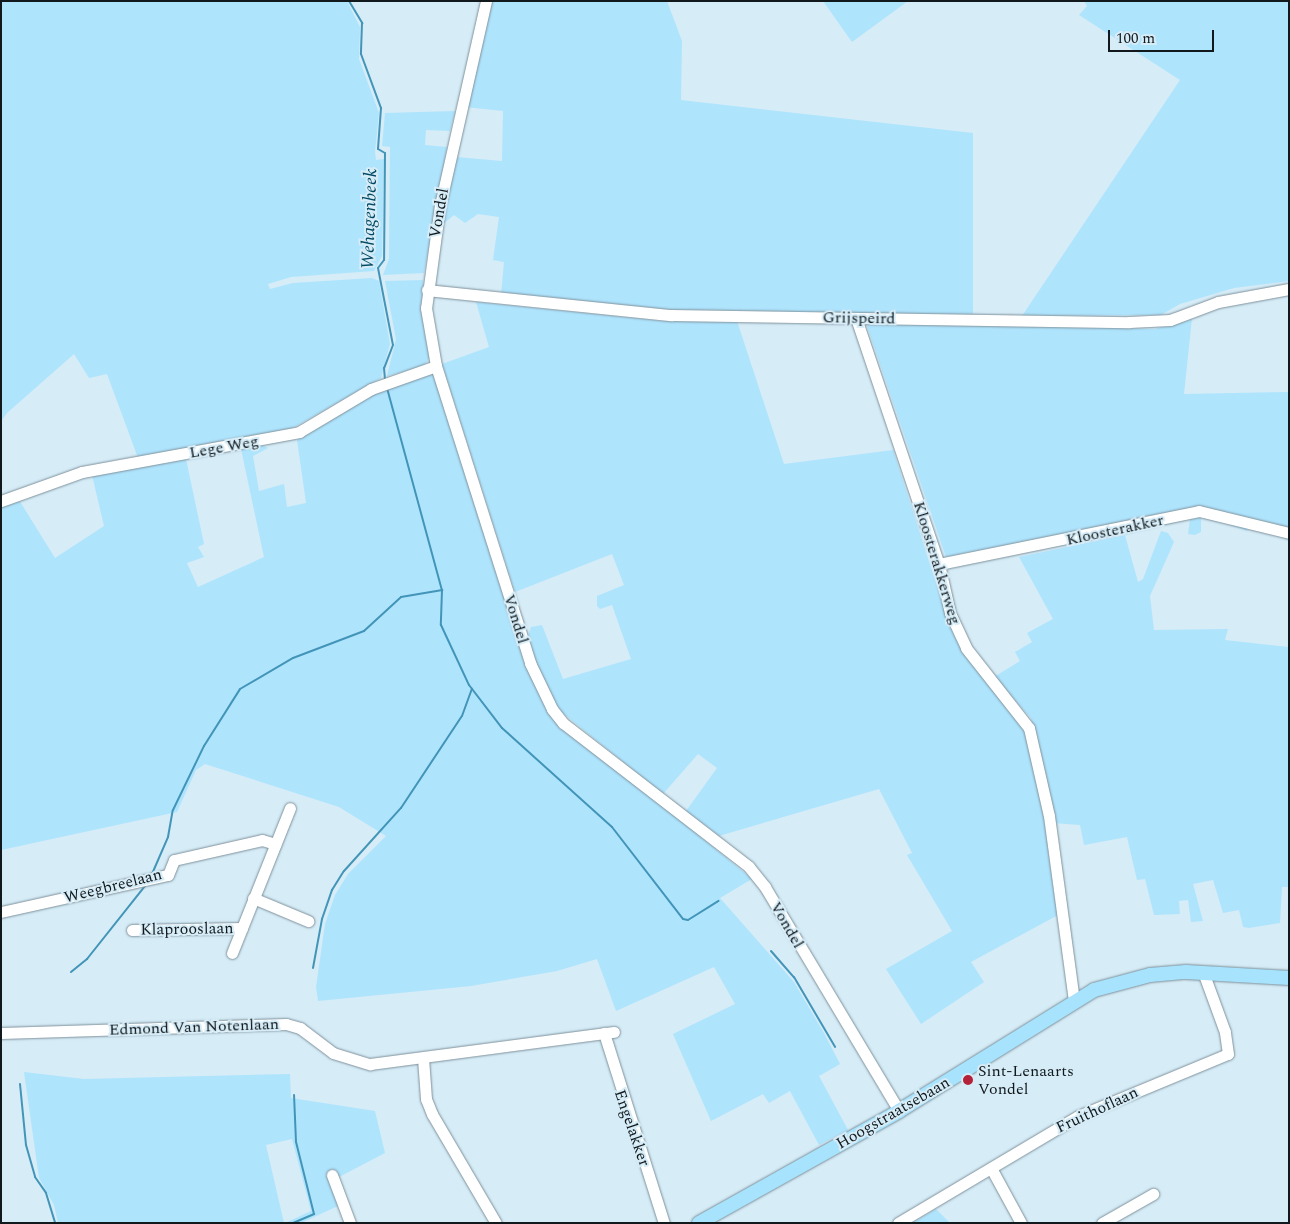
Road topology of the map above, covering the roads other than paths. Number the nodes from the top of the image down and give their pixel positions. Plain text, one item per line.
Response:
1 (486, 1) edge
2 (1289, 289) edge
3 (427, 290) junction
4 (856, 318) junction
5 (436, 366) junction
6 (1, 501) edge
7 (1289, 533) edge
8 (939, 564) junction
9 (290, 808) dead end
10 (275, 844) junction
11 (253, 898) junction
12 (1, 912) edge
13 (308, 921) dead end
14 (242, 928) junction
15 (132, 930) dead end
16 (232, 953) dead end
17 (1203, 972) junction
18 (1289, 978) edge
19 (1074, 1000) junction
20 (1, 1033) edge
21 (609, 1033) joint
22 (423, 1058) junction
23 (899, 1111) junction
24 (991, 1168) junction
25 (332, 1175) dead end
26 (1153, 1194) dead end
27 (350, 1223) edge
28 (496, 1223) edge
29 (664, 1223) edge
30 (699, 1223) edge
31 (898, 1223) edge
32 (1022, 1223) edge
33 (1102, 1223) edge

1 - 3 street, Vondel
2 - 4 street, Grijspeird
3 - 4 street, Grijspeird
3 - 5 street, Vondel
4 - 8 street, Kloosterakkerweg
5 - 6 street, Lege Weg
5 - 23 street, Vondel
7 - 8 street, Kloosterakker
8 - 19 street, Kloosterakkerweg
9 - 10 street, Klaprooslaan
10 - 11 street, Klaprooslaan
10 - 12 street, Weegbreelaan
11 - 13 street
11 - 14 street, Klaprooslaan
14 - 15 street, Klaprooslaan
14 - 16 street, Klaprooslaan
17 - 18 main road, Hoogstraatsebaan
17 - 19 main road, Hoogstraatsebaan
17 - 24 street, Fruithoflaan
19 - 23 main road, Hoogstraatsebaan
20 - 22 street, Edmond Van Notenlaan
21 - 22 street, Edmond Van Notenlaan
21 - 29 street, Engelakker
22 - 28 street
23 - 30 main road, Hoogstraatsebaan
24 - 31 street, Fruithoflaan
24 - 32 street
25 - 27 street
26 - 33 street

